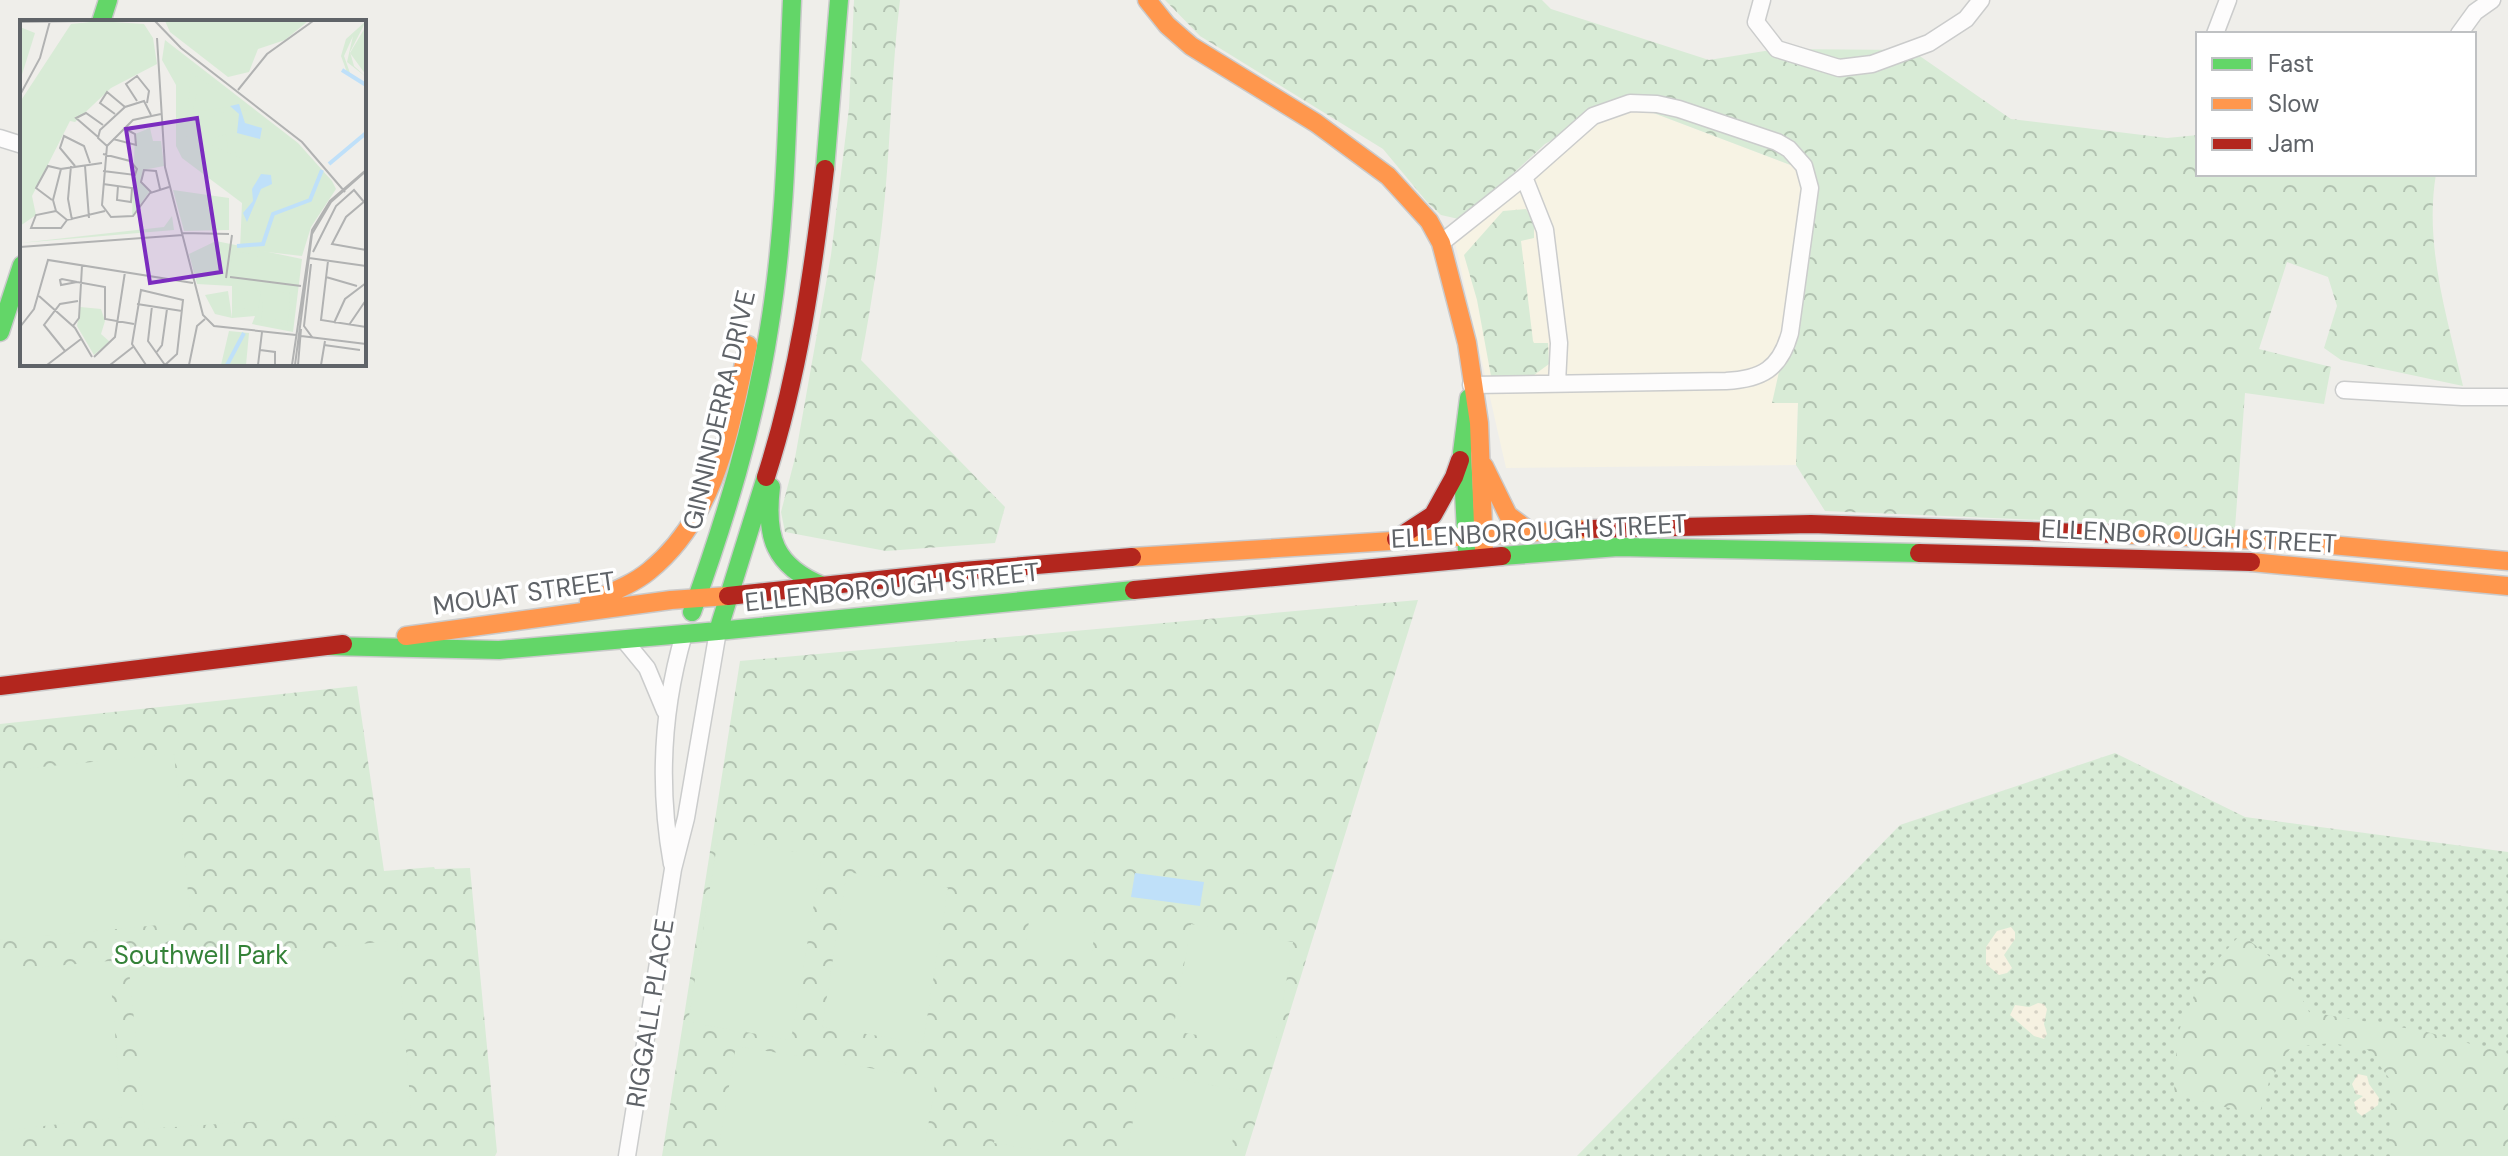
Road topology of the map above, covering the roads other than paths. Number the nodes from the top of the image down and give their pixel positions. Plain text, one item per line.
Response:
1 (108, 0) edge
2 (792, 0) edge
3 (839, 0) edge
4 (1147, 0) edge
5 (1762, 0) edge
6 (1981, 0) edge
7 (2228, 0) edge
8 (2492, 0) edge
9 (102, 20) edge
10 (2216, 32) edge
11 (2460, 32) edge
12 (0, 138) edge
13 (20, 144) edge
14 (784, 169) junction
15 (1524, 177) junction
16 (1441, 243) junction
17 (20, 271) edge
18 (0, 332) edge
19 (1557, 383) junction
20 (1471, 385) junction
21 (2344, 390) dead end
22 (2508, 397) edge
23 (783, 418) junction
24 (1462, 453) junction
25 (1482, 461) junction
26 (1532, 533) junction
27 (1475, 538) junction
28 (1395, 540) junction
29 (1475, 558) junction
30 (2508, 561) edge
31 (823, 586) junction
32 (2508, 586) edge
33 (728, 596) junction
34 (697, 598) junction
35 (563, 614) junction
36 (718, 631) junction
37 (684, 634) junction
38 (624, 640) junction
39 (328, 646) junction
40 (0, 686) edge
41 (666, 712) junction
42 (673, 869) junction
43 (627, 1156) edge

1 - 9 main road
2 - 14 main road, GINNINDERRA DRIVE
3 - 23 main road, GINNINDERRA DRIVE
4 - 16 main road
5 - 6 street
7 - 10 street
8 - 11 street
12 - 13 street
14 - 34 main road, GINNINDERRA DRIVE
14 - 35 main road
15 - 16 street
15 - 19 street
15 - 19 street
16 - 20 main road
17 - 18 main road
19 - 20 street
20 - 24 main road
20 - 25 main road
21 - 22 street
23 - 31 main road
23 - 33 main road, GINNINDERRA DRIVE
24 - 27 main road
24 - 28 main road
25 - 26 main road
25 - 27 main road
26 - 27 main road, ELLENBOROUGH STREET
26 - 30 main road, ELLENBOROUGH STREET
27 - 28 main road, ELLENBOROUGH STREET
27 - 29 main road
28 - 31 main road, ELLENBOROUGH STREET
29 - 32 main road, ELLENBOROUGH STREET
29 - 36 main road, ELLENBOROUGH STREET
31 - 33 main road, ELLENBOROUGH STREET
33 - 34 main road, MOUAT STREET
33 - 36 main road, GINNINDERRA DRIVE
34 - 35 main road, MOUAT STREET
34 - 37 main road, GINNINDERRA DRIVE
35 - 39 main road, MOUAT STREET
36 - 37 main road, MOUAT STREET
36 - 42 street, RIGGALL PLACE
37 - 38 main road, MOUAT STREET
37 - 41 street, RIGGALL PLACE
38 - 39 main road, MOUAT STREET
38 - 41 street, RIGGALL PLACE
39 - 40 main road, MOUAT STREET
41 - 42 street, RIGGALL PLACE
42 - 43 street, RIGGALL PLACE

